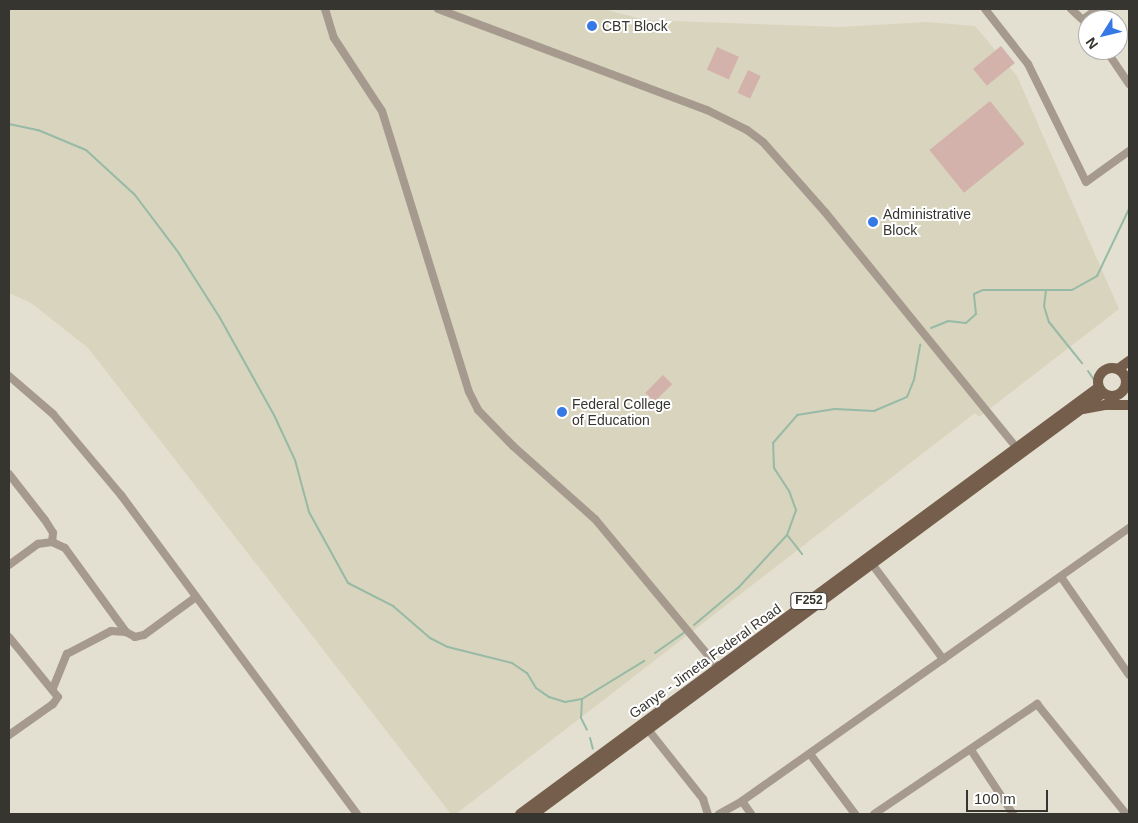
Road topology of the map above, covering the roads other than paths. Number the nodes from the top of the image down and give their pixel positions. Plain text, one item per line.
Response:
1 (325, 9) edge
2 (438, 9) edge
3 (985, 9) edge
4 (1113, 60) edge
5 (1129, 84) edge
6 (1129, 151) edge
7 (1129, 362) edge
8 (9, 376) edge
9 (1124, 382) edge
10 (1101, 390) junction
11 (1129, 400) edge
12 (1129, 405) edge
13 (1080, 410) junction
14 (1019, 451) junction
15 (9, 474) edge
16 (1129, 528) edge
17 (52, 542) junction
18 (872, 564) junction
19 (9, 565) edge
20 (1061, 577) junction
21 (196, 597) junction
22 (126, 632) junction
23 (9, 637) edge
24 (943, 659) junction
25 (718, 667) junction
26 (1129, 675) edge
27 (53, 688) junction
28 (646, 726) junction
29 (9, 735) edge
30 (971, 750) junction
31 (810, 754) junction
32 (742, 802) junction
33 (357, 814) edge
34 (520, 814) edge
35 (534, 814) edge
36 (708, 814) edge
37 (719, 814) edge
38 (751, 814) edge
39 (855, 814) edge
40 (874, 814) edge
41 (1013, 814) edge
42 (1126, 814) edge

1 - 25 street
2 - 14 street
3 - 6 street
4 - 5 street
7 - 9 main road
8 - 21 street
9 - 10 main road
9 - 10 main road
9 - 11 main road
10 - 13 main road, Ganye - Jimeta Federal Road / F252
10 - 14 main road, Ganye - Jimeta Federal Road / F252
12 - 13 main road
13 - 14 main road, Ganye - Jimeta Federal Road / F252
14 - 18 main road, Ganye - Jimeta Federal Road / F252
14 - 25 main road, Ganye - Jimeta Federal Road / F252
15 - 17 street
16 - 20 street
17 - 19 street
17 - 22 street
18 - 24 street
18 - 28 main road, Ganye - Jimeta Federal Road / F252
20 - 24 street
20 - 26 street
21 - 22 street
21 - 33 street
22 - 27 street
23 - 27 street
24 - 31 street
25 - 28 main road, Ganye - Jimeta Federal Road / F252
27 - 29 street
28 - 34 main road, Ganye - Jimeta Federal Road / F252
28 - 35 main road, Ganye - Jimeta Federal Road / F252
28 - 36 street
30 - 40 street
30 - 41 street
30 - 42 street
31 - 32 street
31 - 39 street
32 - 37 street
32 - 38 street

